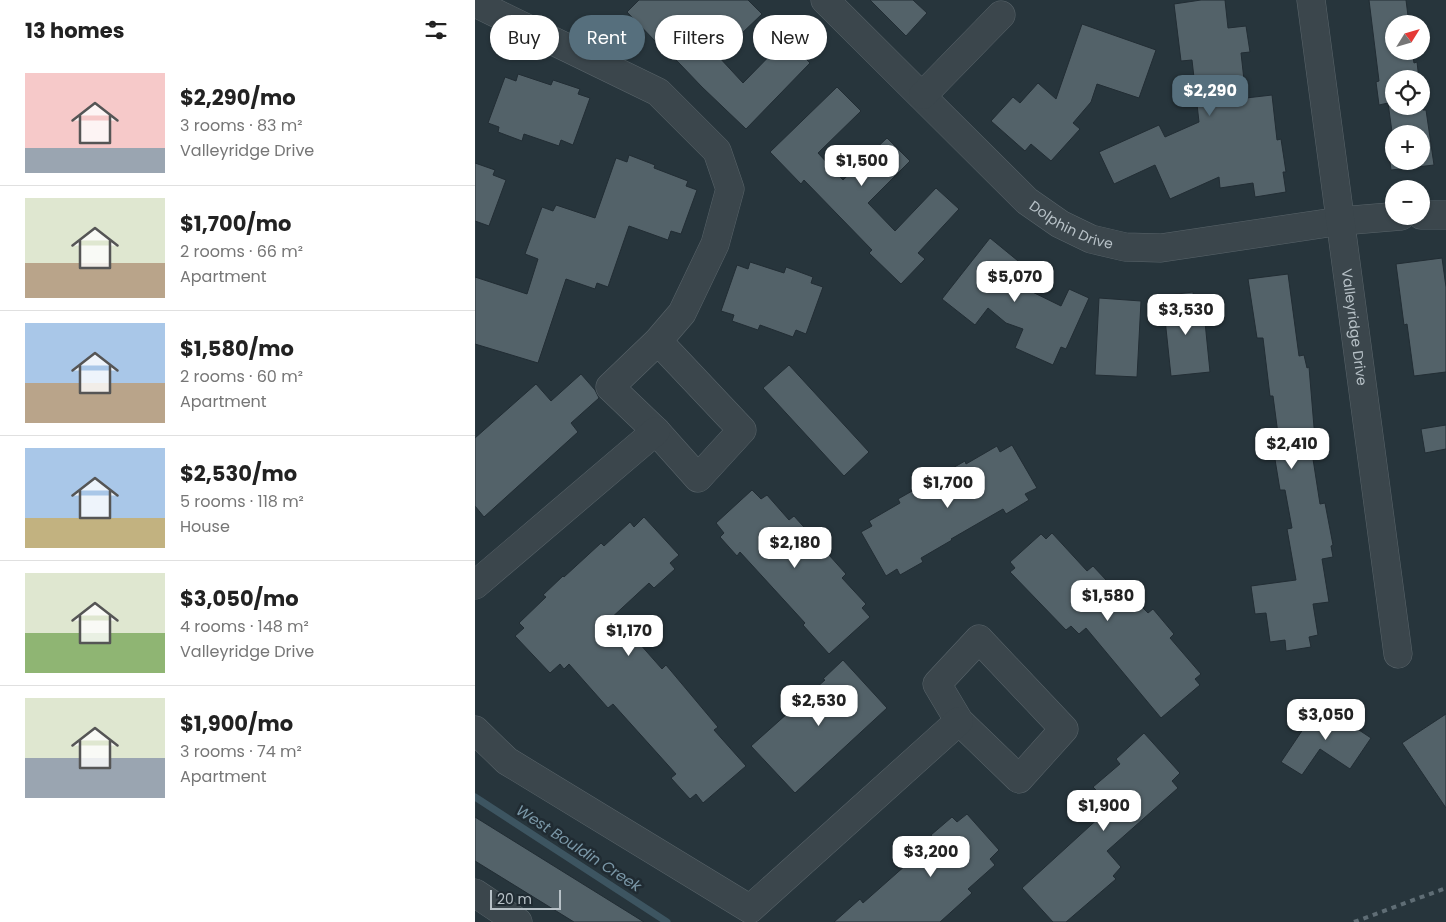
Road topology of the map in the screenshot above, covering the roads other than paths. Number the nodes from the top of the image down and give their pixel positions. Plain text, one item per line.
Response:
1 (825, 0) edge
2 (1311, 0) edge
3 (478, 9) edge
4 (1001, 15) dead end
5 (923, 95) junction
6 (1430, 215) edge
7 (1446, 216) edge
8 (1385, 217) edge
9 (1341, 220) junction
10 (658, 341) junction
11 (656, 431) junction
12 (475, 585) edge
13 (1397, 654) dead end
14 (959, 721) junction
15 (475, 730) edge
16 (475, 893) edge
17 (518, 922) edge

1 - 5 street, Dolphin Drive
2 - 9 street, Valleyridge Drive
3 - 10 street
4 - 5 street
5 - 9 street, Dolphin Drive
6 - 7 street
8 - 9 street, Dolphin Drive
9 - 13 street, Valleyridge Drive
10 - 11 street
10 - 11 street
11 - 12 street
14 - 14 street
14 - 15 street
16 - 17 street

